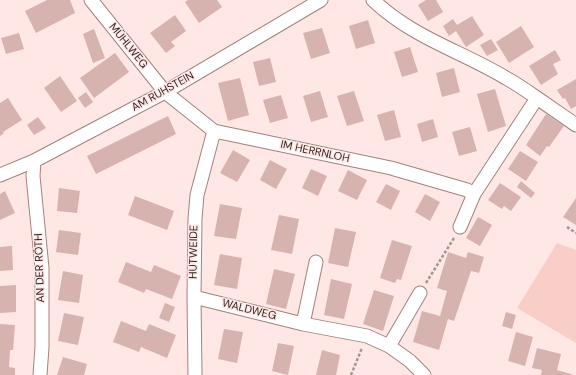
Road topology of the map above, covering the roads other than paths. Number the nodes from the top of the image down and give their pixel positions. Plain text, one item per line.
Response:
1 (90, 0) edge
2 (322, 0) edge
3 (374, 0) edge
4 (165, 92) junction
5 (537, 98) junction
6 (576, 125) edge
7 (214, 131) junction
8 (34, 161) junction
9 (0, 175) edge
10 (474, 194) junction
11 (460, 227) road end
12 (316, 262) dead end
13 (420, 293) road end
14 (194, 297) junction
15 (304, 324) junction
16 (389, 346) junction
17 (40, 375) edge
18 (195, 375) edge
19 (424, 375) edge

1 - 4 street, MÜHLWEG
2 - 4 street, AM RUHSTEIN
3 - 5 street
4 - 7 street, IM HERRNLOH
4 - 8 street, AM RUHSTEIN
5 - 6 street
5 - 10 street
7 - 10 street, IM HERRNLOH
7 - 14 street, HUTWEIDE
8 - 9 street, AM RUHSTEIN
8 - 17 street, AN DER RÖTH
10 - 11 street
12 - 15 street
13 - 16 street
14 - 15 street, WALDWEG
14 - 18 street, HUTWEIDE
15 - 16 street, WALDWEG
16 - 19 street, WALDWEG

